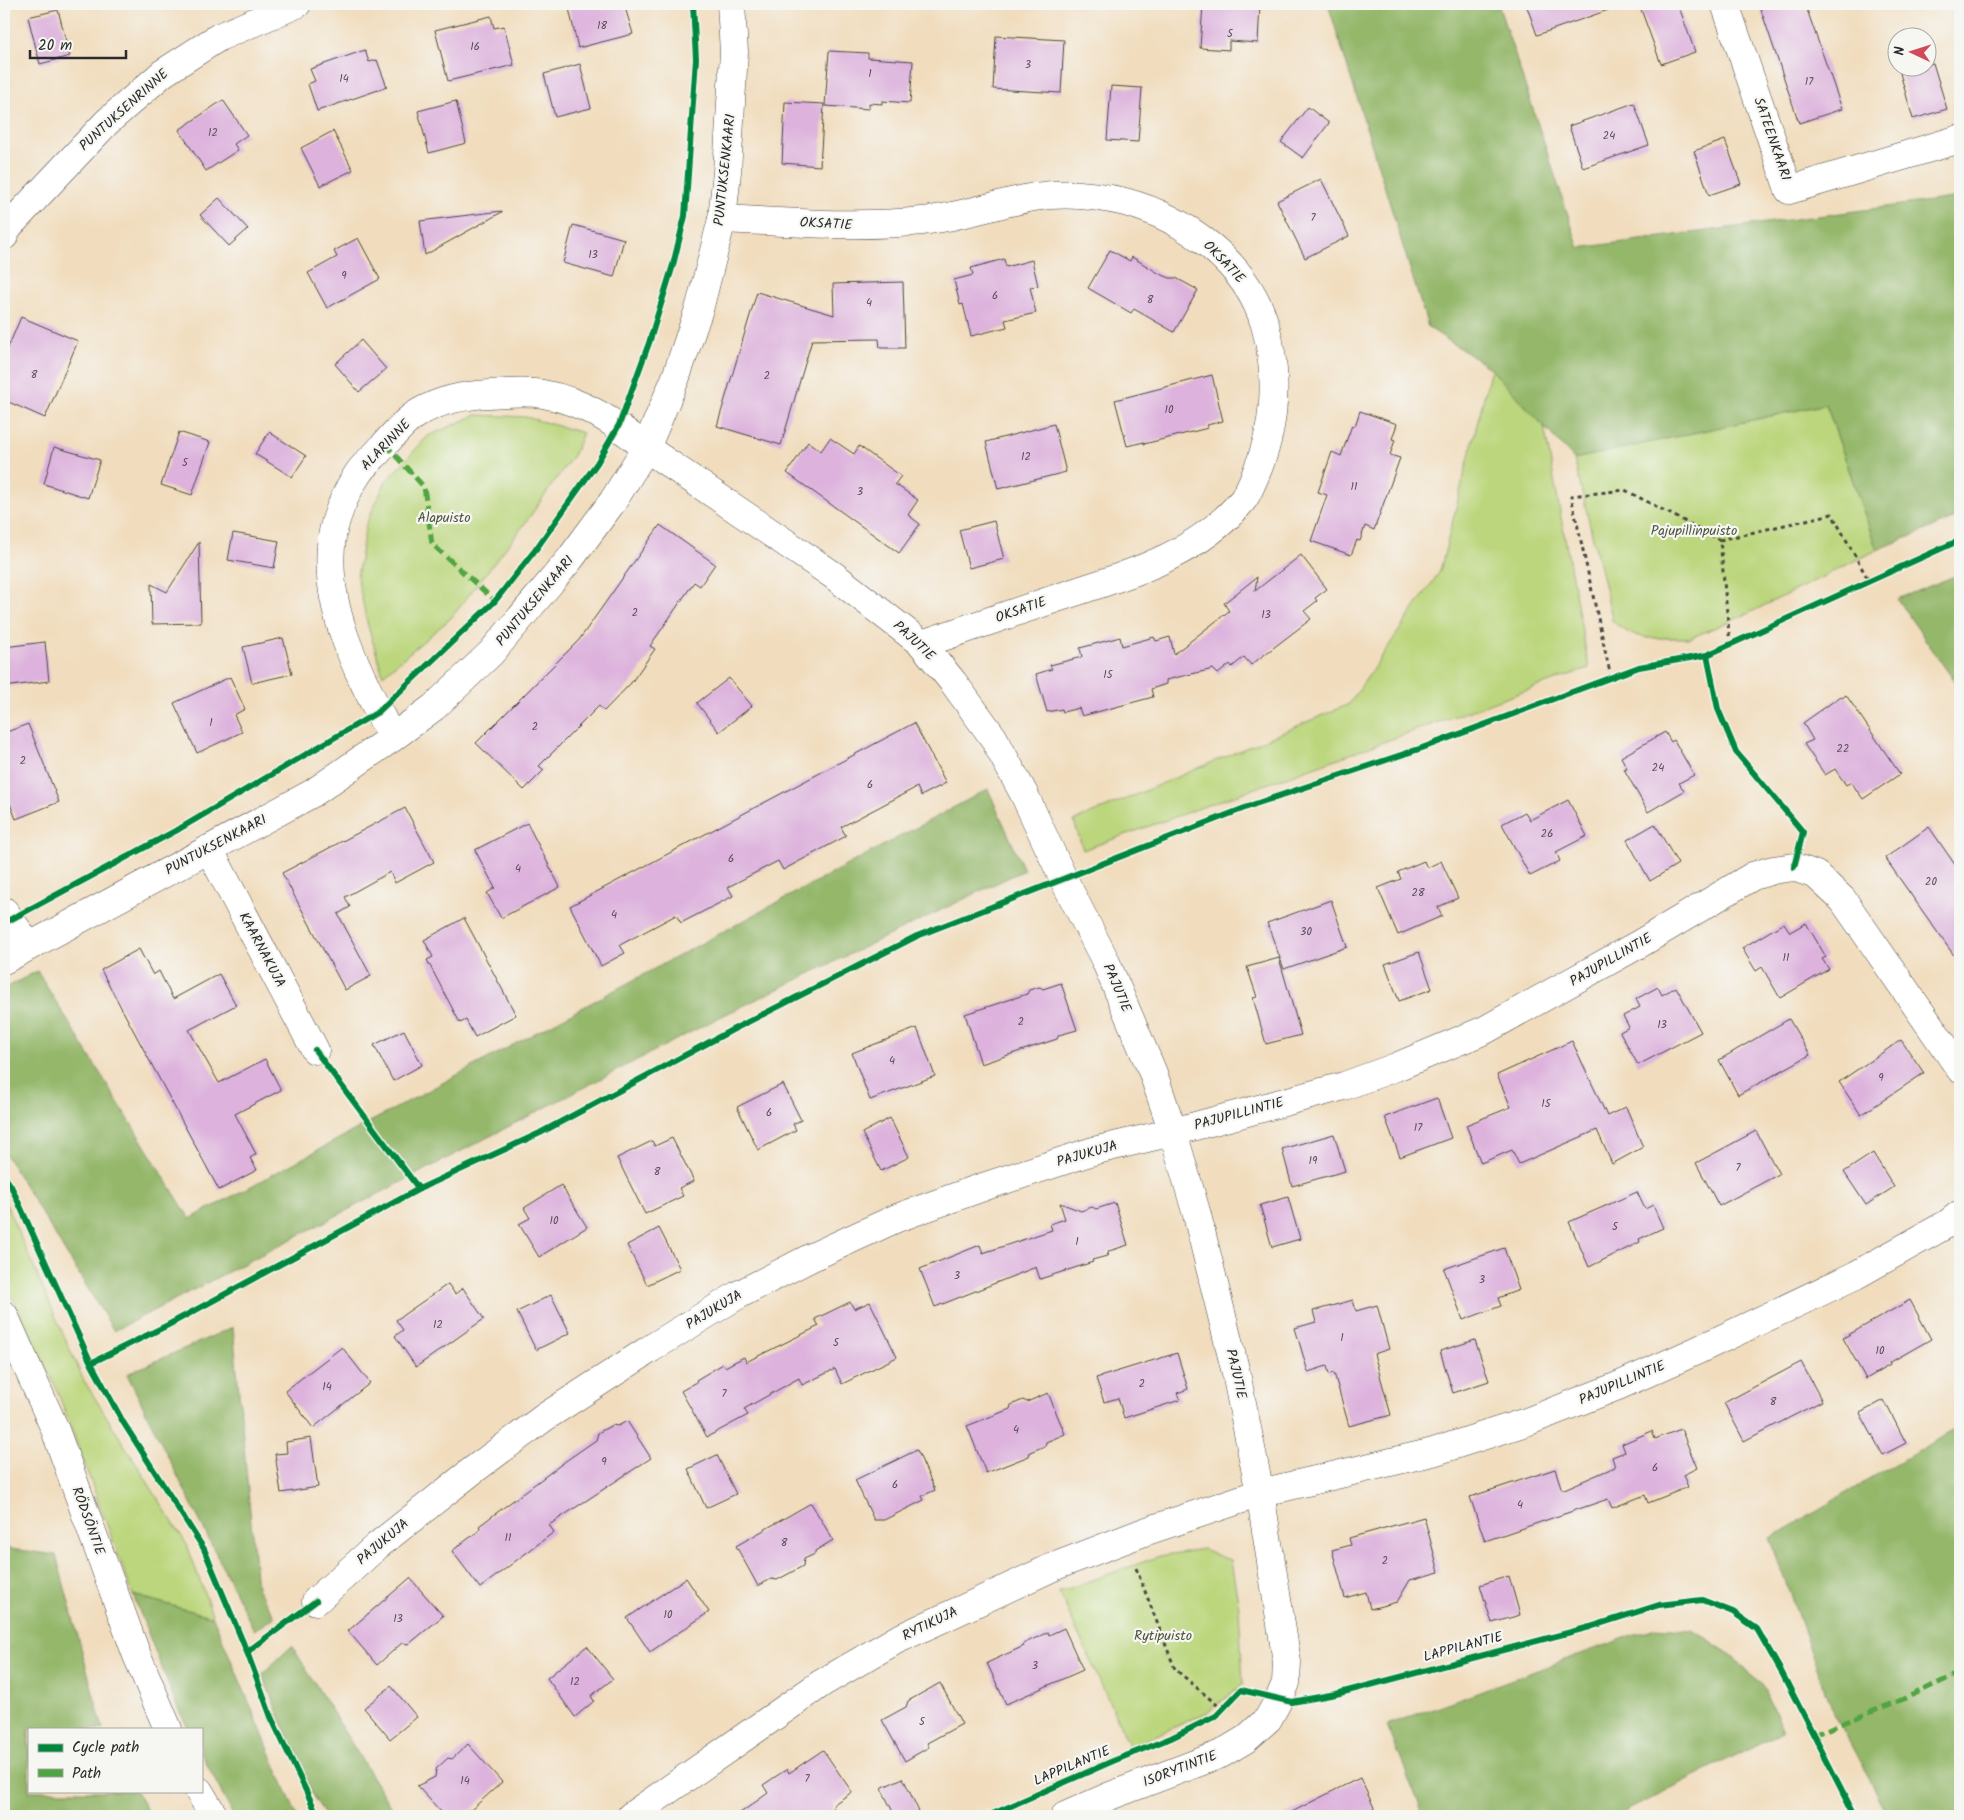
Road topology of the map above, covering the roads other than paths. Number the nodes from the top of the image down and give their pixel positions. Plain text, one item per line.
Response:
1 (297, 4) edge
2 (731, 4) edge
3 (1725, 4) edge
4 (1960, 139) edge
5 (722, 219) junction
6 (5, 229) edge
7 (646, 448) junction
8 (922, 644) junction
9 (392, 738) junction
10 (209, 849) junction
11 (4, 911) edge
12 (29, 946) junction
13 (4, 960) edge
14 (315, 1050) dead end
15 (1960, 1069) edge
16 (1173, 1132) junction
17 (1960, 1214) edge
18 (4, 1315) edge
19 (1260, 1493) junction
20 (316, 1600) dead end
21 (1279, 1699) joint
22 (168, 1728) edge
23 (200, 1792) edge
24 (214, 1816) edge
25 (631, 1816) edge
26 (1064, 1816) edge

1 - 6 street, PUNTUKSENRINNE
2 - 5 street, PUNTUKSENKAARI
3 - 4 street, SATEENKAARI
5 - 7 street, PUNTUKSENKAARI
5 - 8 street, OKSATIE
7 - 8 street, PAJUTIE
7 - 9 street, PUNTUKSENKAARI
7 - 9 street, ALARINNE
8 - 16 street, PAJUTIE
9 - 10 street, PUNTUKSENKAARI
10 - 12 street, PUNTUKSENKAARI
10 - 14 street, KAARNAKUJA
11 - 12 street
12 - 13 street, PUNTUKSENKAARI
15 - 16 street, PAJUPILLINTIE
16 - 19 street, PAJUTIE
16 - 20 street, PAJUKUJA
17 - 19 street, PAJUPILLINTIE
18 - 22 street, RÖDSÖNTIE
19 - 21 street, PAJUTIE
19 - 25 street, RYTIKUJA
21 - 26 street, ISORYTINTIE
23 - 24 street

